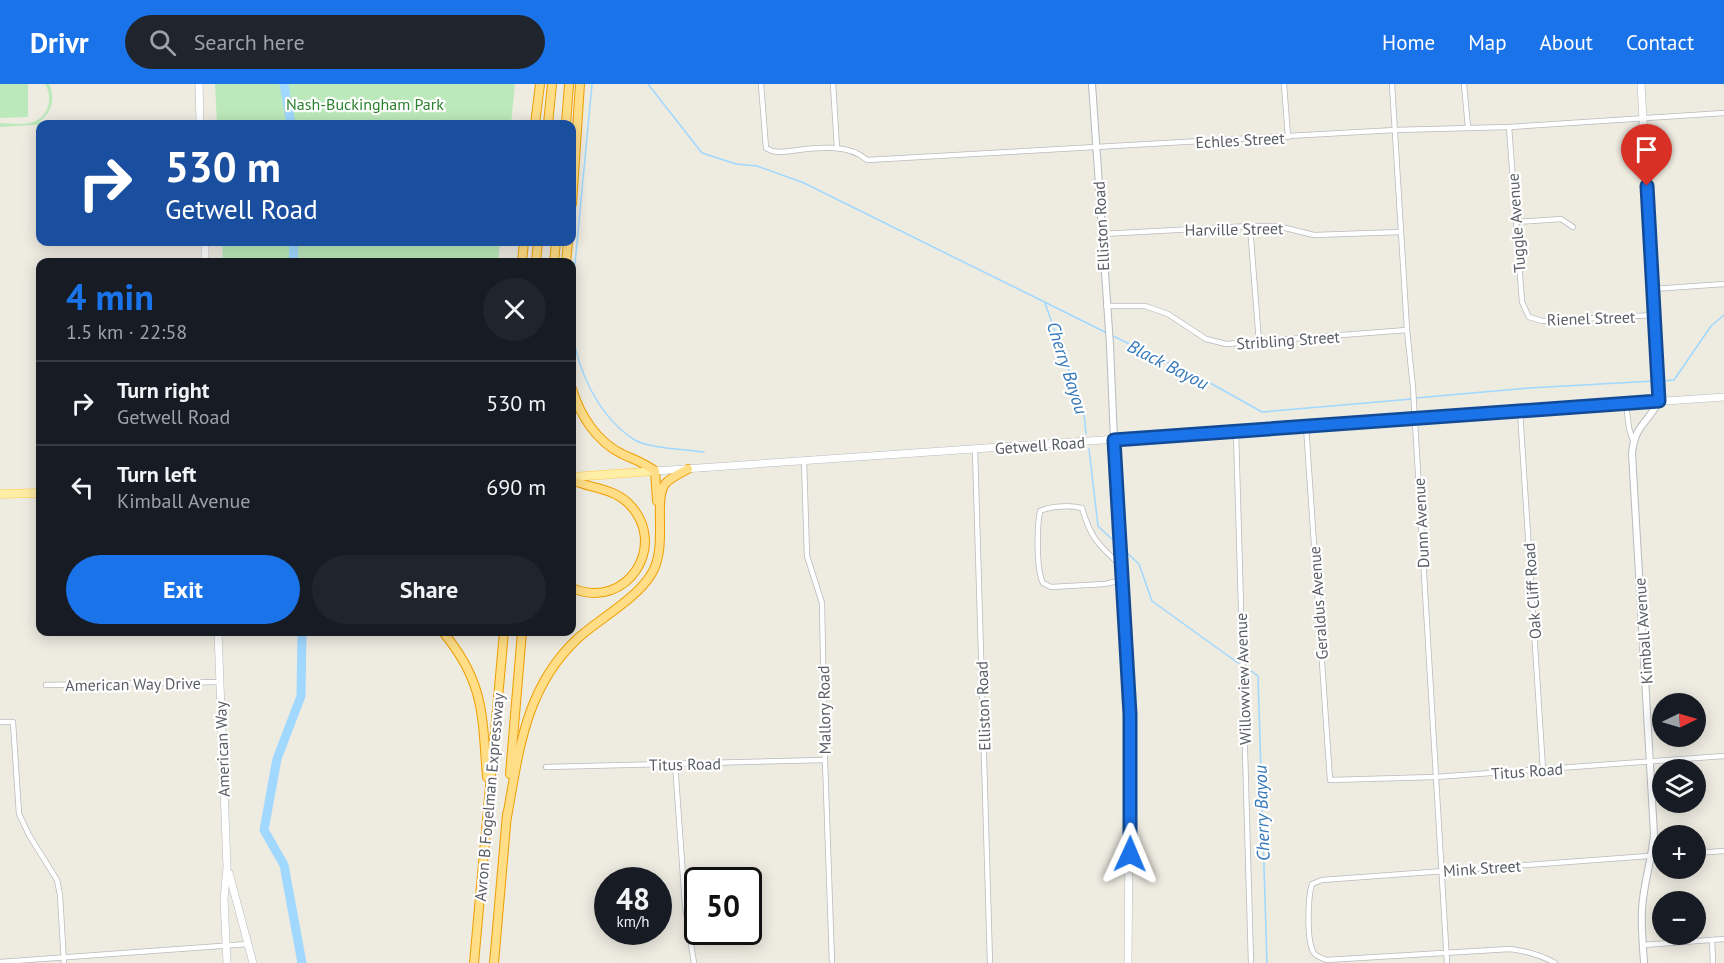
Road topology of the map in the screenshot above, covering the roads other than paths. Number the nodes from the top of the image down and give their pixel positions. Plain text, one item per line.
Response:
1 (199, 84) edge
2 (540, 84) edge
3 (552, 84) edge
4 (569, 84) edge
5 (580, 84) edge
6 (761, 84) edge
7 (833, 84) edge
8 (1092, 84) edge
9 (1284, 84) edge
10 (1392, 84) edge
11 (1464, 84) edge
12 (1641, 84) edge
13 (1724, 113) edge
14 (200, 120) edge
15 (536, 120) edge
16 (548, 120) edge
17 (566, 120) edge
18 (1643, 120) junction
19 (1509, 127) junction
20 (1468, 128) junction
21 (1395, 130) junction
22 (1288, 137) junction
23 (576, 144) edge
24 (837, 148) junction
25 (1097, 148) junction
26 (1516, 222) junction
27 (1250, 226) junction
28 (1573, 227) dead end
29 (1401, 232) junction
30 (1102, 234) junction
31 (1724, 284) edge
32 (1653, 289) junction
33 (1106, 306) junction
34 (1654, 315) junction
35 (1529, 317) joint
36 (1407, 330) junction
37 (1259, 342) junction
38 (1724, 397) edge
39 (576, 399) edge
40 (1659, 401) junction
41 (1626, 404) junction
42 (1520, 411) junction
43 (1415, 419) junction
44 (1306, 426) junction
45 (1236, 431) junction
46 (1114, 440) junction
47 (1633, 441) junction
48 (975, 449) junction
49 (804, 460) junction
50 (688, 469) junction
51 (655, 471) junction
52 (576, 479) edge
53 (576, 481) edge
54 (36, 493) edge
55 (0, 494) edge
56 (660, 518) junction
57 (1121, 566) junction
58 (1122, 580) junction
59 (576, 589) edge
60 (218, 636) edge
61 (447, 636) edge
62 (504, 636) edge
63 (522, 636) edge
64 (220, 682) junction
65 (46, 685) dead end
66 (0, 722) edge
67 (1724, 756) edge
68 (825, 760) junction
69 (675, 763) junction
70 (1651, 763) junction
71 (546, 767) dead end
72 (1543, 770) junction
73 (1435, 777) junction
74 (1330, 780) joint
75 (489, 795) junction
76 (507, 818) junction
77 (1654, 825) edge
78 (1724, 851) edge
79 (1706, 852) edge
80 (1652, 855) joint
81 (227, 867) junction
82 (1441, 871) junction
83 (1724, 939) edge
84 (1712, 940) junction
85 (248, 944) junction
86 (1643, 945) junction
87 (226, 946) junction
88 (1446, 954) junction
89 (64, 961) edge
90 (0, 962) edge
91 (227, 963) edge
92 (253, 963) edge
93 (474, 963) edge
94 (494, 963) edge
95 (694, 963) edge
96 (832, 963) edge
97 (990, 963) edge
98 (1128, 963) edge
99 (1251, 963) edge
100 (1447, 963) edge
101 (1555, 963) edge
102 (1644, 963) edge
103 (1713, 963) edge

1 - 14 main road
2 - 15 highway
3 - 16 highway
4 - 17 highway
5 - 23 highway
6 - 24 street, Echles Street
7 - 24 street
8 - 25 street, Elliston Road
9 - 22 street
10 - 21 street, Dunn Avenue
11 - 20 street
12 - 18 main road
13 - 18 street, Echles Street
18 - 19 street, Echles Street
18 - 32 main road
19 - 20 street, Echles Street
19 - 26 street, Tuggle Avenue
20 - 21 street, Echles Street
21 - 22 street, Echles Street
21 - 29 street, Dunn Avenue
22 - 25 street, Echles Street
24 - 25 street, Echles Street
25 - 30 street, Elliston Road
26 - 28 street
26 - 35 street, Tuggle Avenue
27 - 29 street, Harville Street
27 - 30 street, Harville Street
27 - 37 street
29 - 36 street, Dunn Avenue
30 - 33 street, Elliston Road
31 - 32 street
32 - 34 main road
33 - 37 street, Stribling Street
33 - 46 street, Elliston Road
34 - 35 street, Rienel Street
34 - 40 main road
36 - 37 street, Stribling Street
36 - 43 street, Dunn Avenue
38 - 40 main road, Getwell Road
39 - 51 highway
40 - 41 main road, Getwell Road
40 - 47 street
41 - 42 main road, Getwell Road
41 - 47 street, Kimball Avenue
42 - 43 main road, Getwell Road
42 - 72 street, Oak Cliff Road
43 - 44 main road, Getwell Road
43 - 73 street, Dunn Avenue
44 - 45 main road, Getwell Road
44 - 74 street, Geraldus Avenue
45 - 46 main road, Getwell Road
45 - 99 street, Willowview Avenue
46 - 48 main road, Getwell Road
46 - 57 main road
47 - 70 street, Kimball Avenue
48 - 49 main road, Getwell Road
48 - 97 street, Elliston Road
49 - 50 main road, Getwell Road
49 - 68 street, Mallory Road
50 - 51 main road, Getwell Road
50 - 56 highway
51 - 52 main road, Getwell Road
51 - 56 highway
53 - 59 highway
54 - 55 main road
56 - 76 highway
57 - 58 main road
57 - 58 street
58 - 98 main road
60 - 64 main road, American Way
61 - 75 highway
62 - 75 highway, Avron B Fogelman Expressway
63 - 76 highway, Avron B Fogelman Expressway
64 - 65 street, American Way Drive
64 - 81 main road, American Way
66 - 89 street
67 - 70 street, Titus Road
68 - 69 street, Titus Road
68 - 96 street, Mallory Road
69 - 71 street, Titus Road
69 - 95 street
70 - 72 street, Titus Road
70 - 77 street, Kimball Avenue
72 - 73 street, Titus Road
73 - 74 street, Titus Road
73 - 82 street, Dunn Avenue
75 - 93 highway, Avron B Fogelman Expressway
76 - 94 highway, Avron B Fogelman Expressway
78 - 79 street
80 - 82 street, Mink Street
80 - 86 street, Kimball Avenue
81 - 85 main road, American Way
81 - 87 main road, American Way
82 - 88 street, Dunn Avenue
82 - 88 street, Mink Street
83 - 84 street
84 - 86 street
84 - 103 street
85 - 87 street
85 - 92 main road, American Way
86 - 102 street, Kimball Avenue
87 - 89 street
87 - 91 main road, American Way
88 - 100 street, Dunn Avenue
88 - 101 street
89 - 90 street

